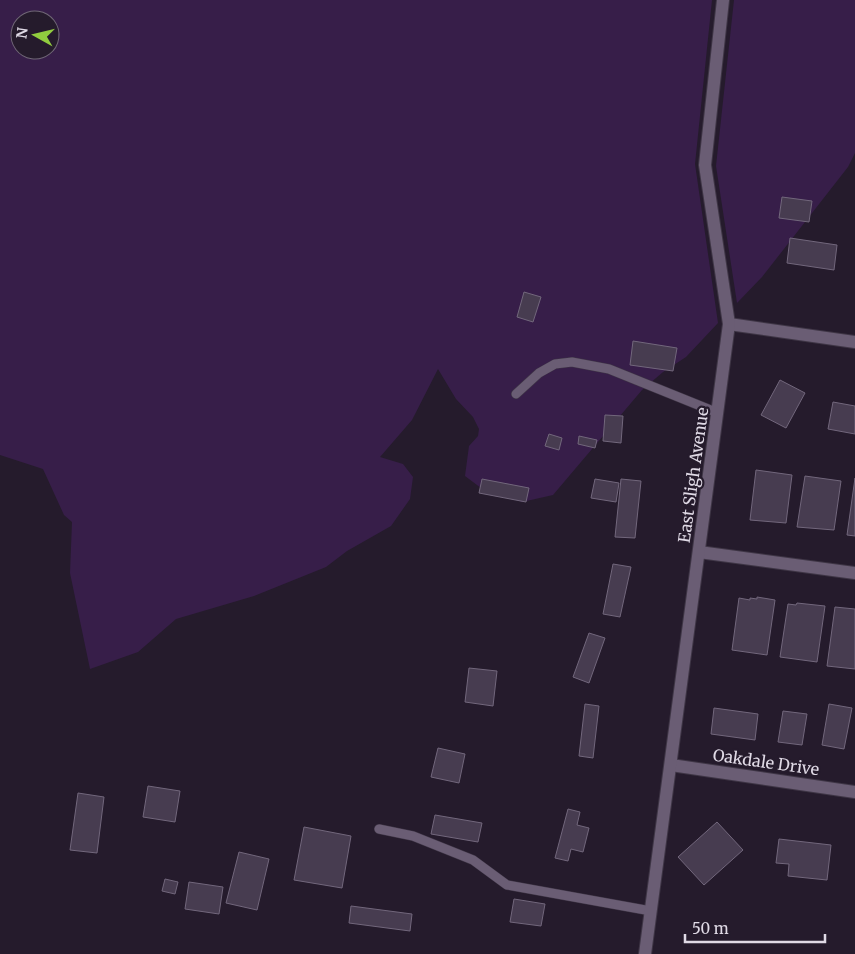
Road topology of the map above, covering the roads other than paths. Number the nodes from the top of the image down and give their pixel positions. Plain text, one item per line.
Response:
1 (723, 0) edge
2 (730, 324) junction
3 (855, 342) edge
4 (516, 394) dead end
5 (718, 413) junction
6 (699, 552) junction
7 (855, 573) edge
8 (671, 765) junction
9 (855, 792) edge
10 (379, 829) dead end
11 (651, 911) junction
12 (645, 954) edge

1 - 2 street, East Sligh Avenue
2 - 3 street
2 - 5 street, East Sligh Avenue
4 - 5 lane
5 - 6 street, East Sligh Avenue
6 - 7 street
6 - 8 street, East Sligh Avenue
8 - 9 street, Oakdale Drive
8 - 11 street, East Sligh Avenue
10 - 11 lane
11 - 12 street, East Sligh Avenue

